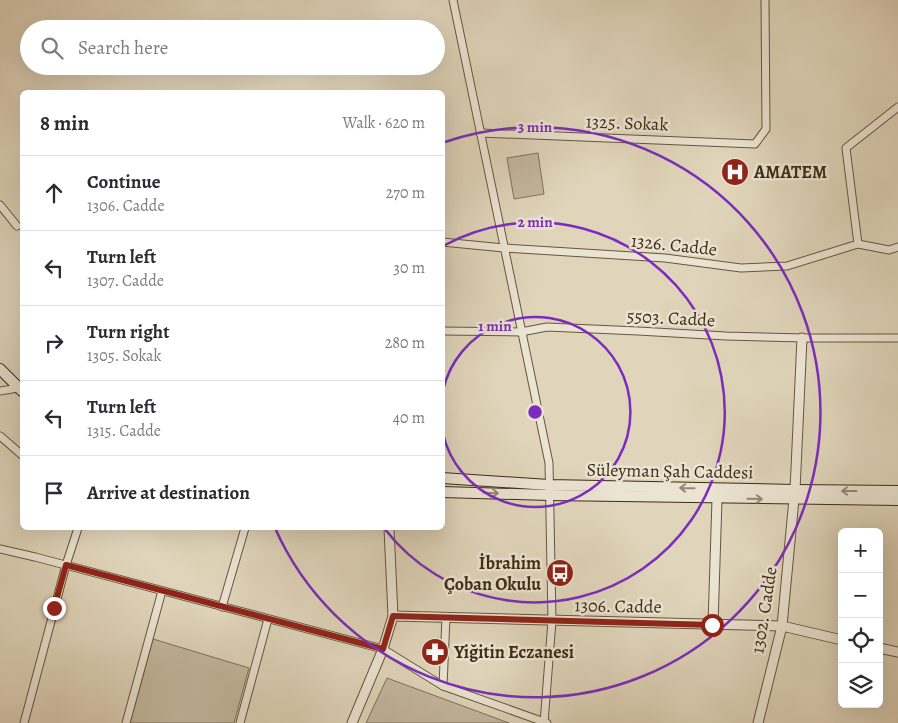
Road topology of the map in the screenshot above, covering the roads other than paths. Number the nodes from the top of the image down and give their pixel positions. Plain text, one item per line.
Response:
1 (452, 0) edge
2 (765, 0) edge
3 (898, 107) edge
4 (480, 132) junction
5 (0, 205) edge
6 (17, 226) dead end
7 (445, 242) edge
8 (858, 244) junction
9 (898, 246) edge
10 (504, 248) junction
11 (445, 331) edge
12 (521, 332) junction
13 (802, 338) junction
14 (898, 338) edge
15 (0, 369) edge
16 (20, 390) edge
17 (0, 392) edge
18 (0, 436) edge
19 (20, 453) edge
20 (445, 478) edge
21 (549, 490) junction
22 (898, 491) edge
23 (445, 492) edge
24 (794, 495) junction
25 (717, 498) junction
26 (898, 500) edge
27 (77, 530) edge
28 (244, 530) edge
29 (389, 530) edge
30 (0, 549) edge
31 (66, 565) junction
32 (162, 591) junction
33 (222, 607) junction
34 (393, 616) junction
35 (446, 617) junction
36 (268, 619) junction
37 (552, 620) junction
38 (712, 625) junction
39 (782, 626) junction
40 (838, 639) edge
41 (383, 649) junction
42 (883, 649) edge
43 (898, 652) edge
44 (443, 686) junction
45 (24, 723) edge
46 (126, 723) edge
47 (240, 723) edge
48 (352, 723) edge
49 (545, 723) edge
50 (758, 723) edge

1 - 4 street
2 - 4 street, 1325. Sokak
3 - 8 street
4 - 10 street
5 - 6 street
7 - 10 street, 1326. Cadde
8 - 9 street, 1326. Cadde
8 - 10 street, 1326. Cadde
10 - 12 street
11 - 12 street, 5503. Cadde
12 - 13 street, 5503. Cadde
12 - 21 street
13 - 14 street, 5503. Cadde
13 - 24 street, 1302. Cadde
15 - 16 main road
16 - 17 street
18 - 19 street
20 - 21 main road, Süleyman Şah Caddesi
23 -> 21 main road, Süleyman Şah Caddesi
24 -> 21 main road, Süleyman Şah Caddesi
21 - 25 main road, Süleyman Şah Caddesi
21 - 37 street
22 -> 24 main road, Süleyman Şah Caddesi
25 -> 24 main road, Süleyman Şah Caddesi
24 - 26 main road, Süleyman Şah Caddesi
24 - 39 street, 1302. Cadde
25 - 38 street
27 - 31 street
28 - 33 street
29 - 34 street
30 - 31 street
31 - 32 street
31 - 45 street
32 - 33 street
32 - 46 street
33 - 36 street
34 - 35 street, 1306. Cadde
34 - 41 street
35 - 37 street, 1306. Cadde
35 - 44 street
36 - 41 street
36 - 47 street
37 - 38 street, 1306. Cadde
37 - 49 street
38 - 39 street, 1306. Cadde
39 - 40 street, 1306. Cadde
39 - 50 street, 1302. Cadde
41 - 44 street
41 - 48 street
42 - 43 street
44 - 49 street

